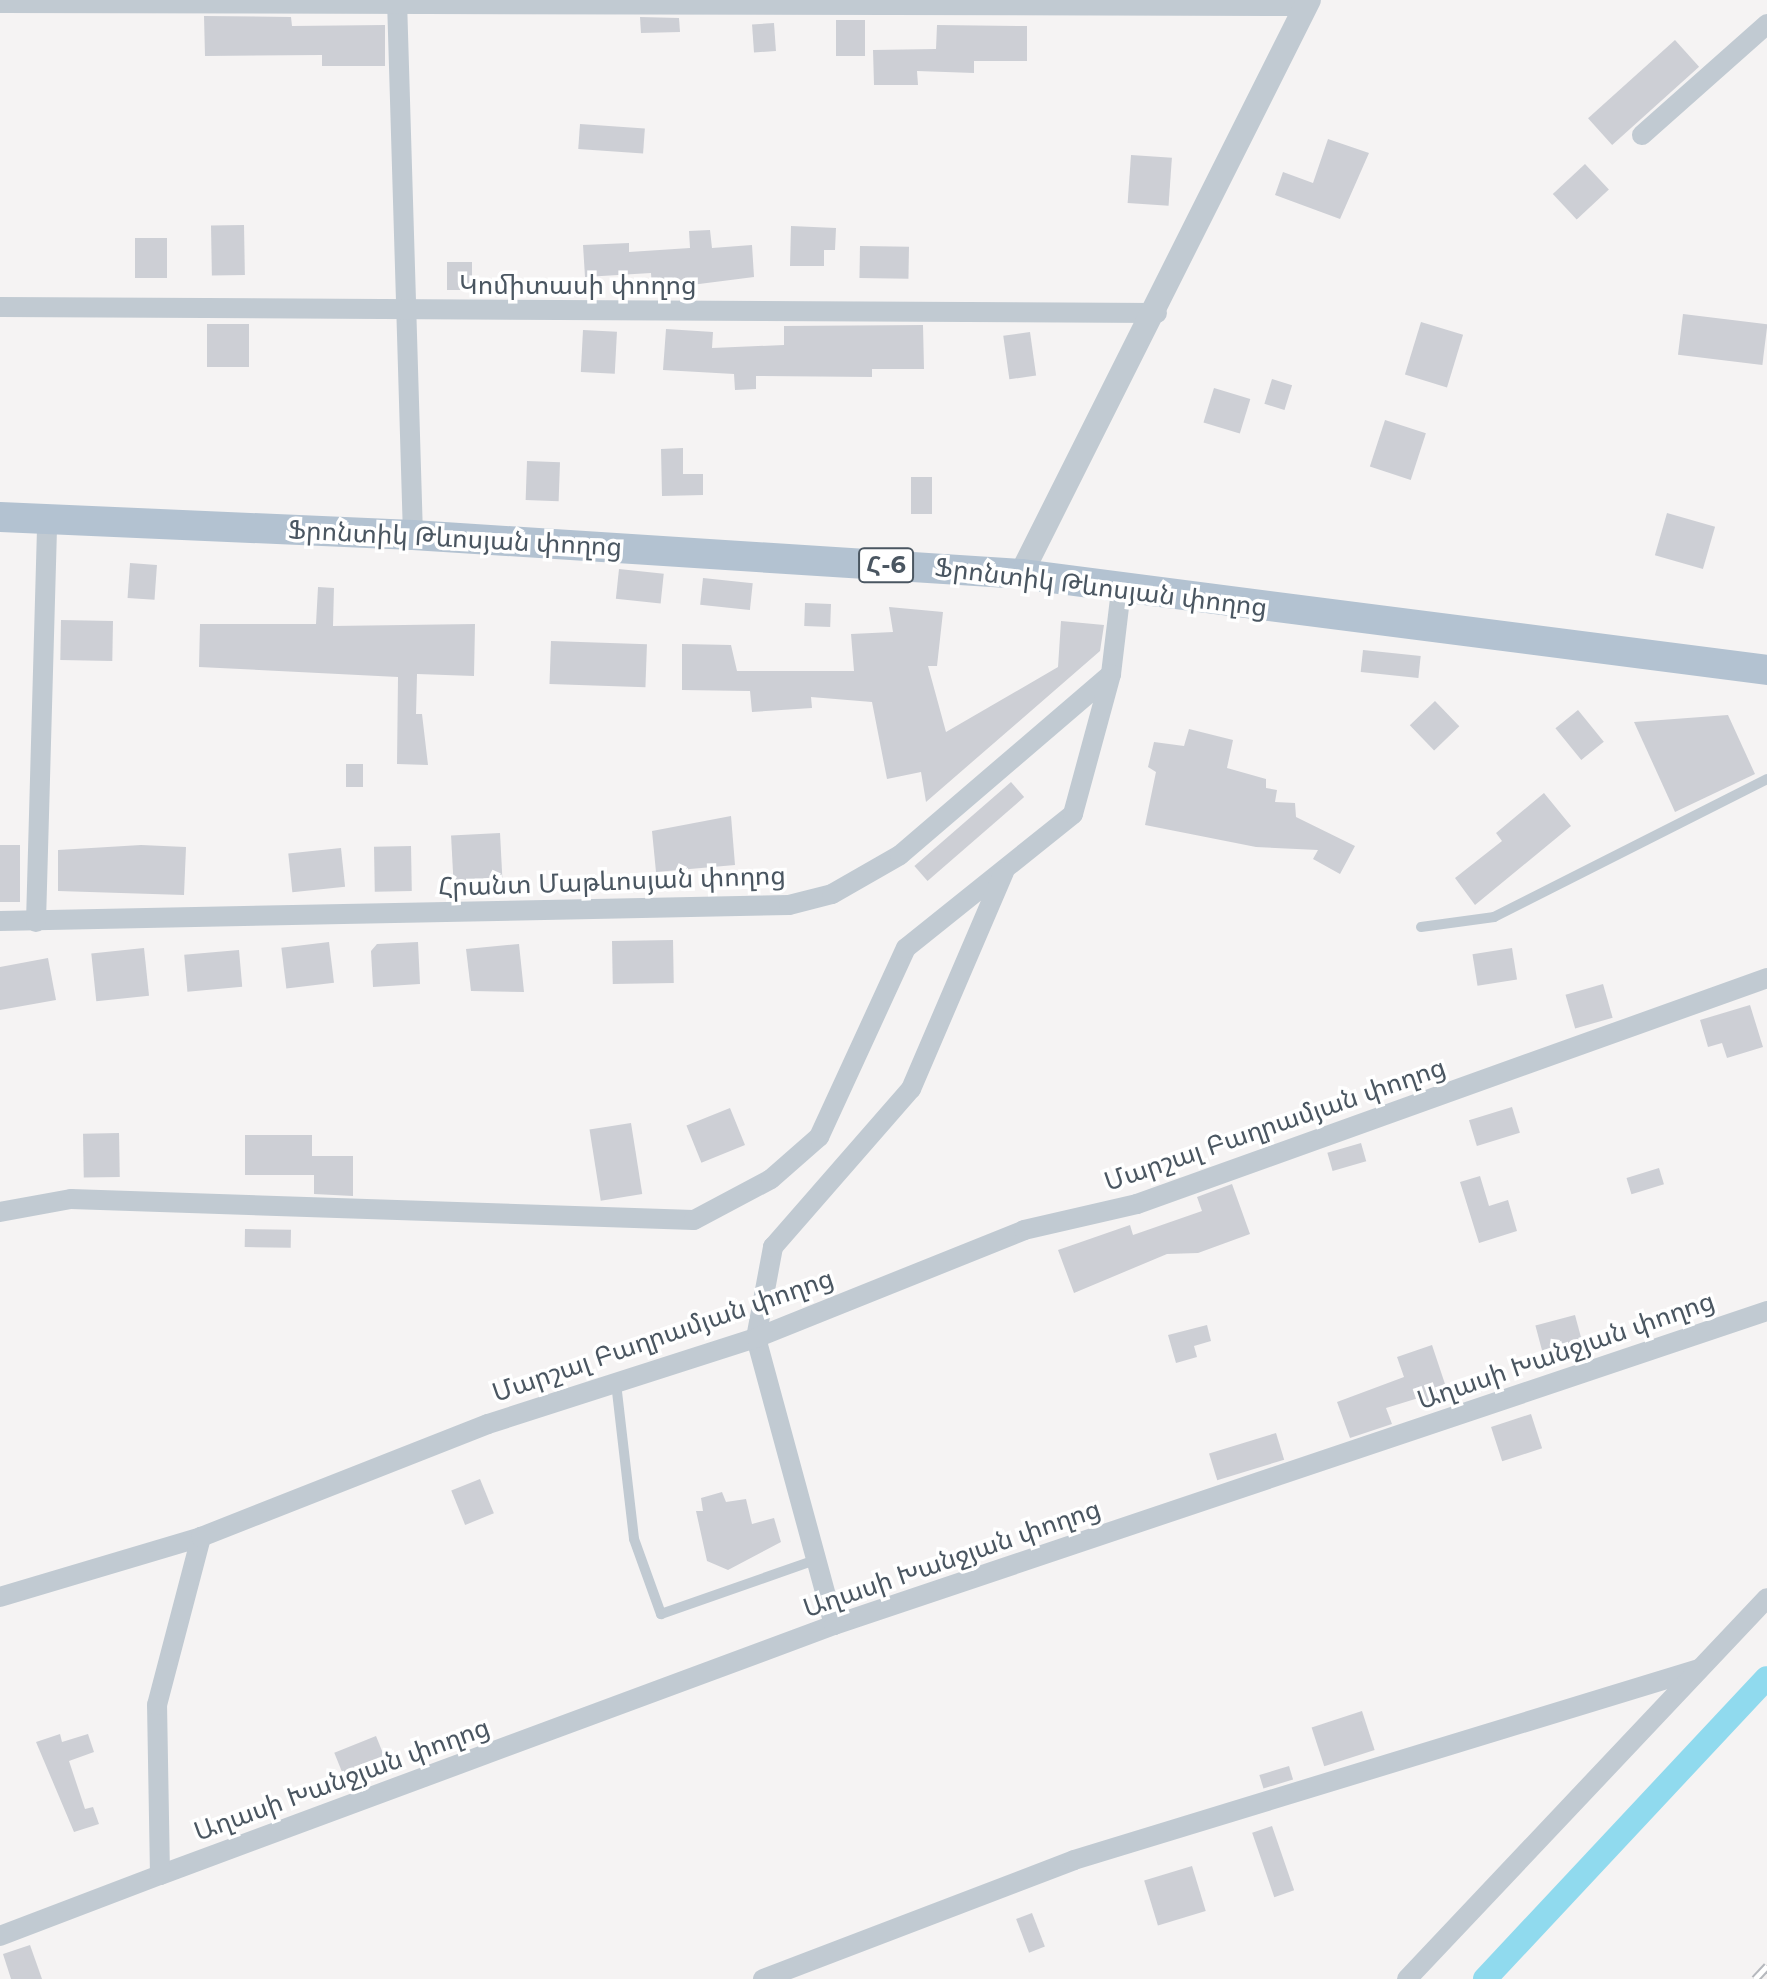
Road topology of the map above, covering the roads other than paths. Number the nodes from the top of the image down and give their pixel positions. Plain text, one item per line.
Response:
1 (0, 3) edge
2 (1308, 3) edge
3 (397, 4) edge
4 (1767, 24) edge
5 (1642, 135) dead end
6 (0, 307) edge
7 (405, 312) junction
8 (1157, 313) junction
9 (0, 517) edge
10 (47, 519) junction
11 (413, 535) junction
12 (1021, 574) junction
13 (1121, 590) junction
14 (1767, 670) edge
15 (1111, 674) junction
16 (1767, 779) edge
17 (1005, 868) junction
18 (0, 921) edge
19 (36, 922) junction
20 (1421, 927) dead end
21 (1767, 978) edge
22 (0, 1212) edge
23 (1767, 1311) edge
24 (756, 1338) junction
25 (615, 1381) junction
26 (201, 1537) junction
27 (819, 1559) junction
28 (0, 1597) edge
29 (1767, 1598) edge
30 (834, 1625) junction
31 (1699, 1669) junction
32 (160, 1875) junction
33 (0, 1936) edge
34 (763, 1979) edge
35 (1407, 1979) edge

1 - 3 street
2 - 3 street
2 - 8 street
3 - 7 street
4 - 5 street
6 - 7 street, Կոմիտասի փողոց
7 - 8 street, Կոմիտասի փողոց
7 - 11 street
8 - 12 street
9 - 10 main road, Ֆրոնտիկ Թևոսյան փողոց / Հ-6
10 - 11 main road, Ֆրոնտիկ Թևոսյան փողոց / Հ-6
10 - 19 street
11 - 12 main road, Ֆրոնտիկ Թևոսյան փողոց / Հ-6
12 - 13 main road, Ֆրոնտիկ Թևոսյան փողոց / Հ-6
13 - 14 main road, Ֆրոնտիկ Թևոսյան փողոց / Հ-6
13 - 15 street
15 - 17 street
15 - 19 street, Հրանտ Մաթևոսյան փողոց
16 - 20 lane
17 - 22 street
17 - 24 street
18 - 19 street, Հրանտ Մաթևոսյան փողոց
21 - 24 street, Մարշալ Բաղրամյան փողոց
23 - 30 street, Աղասի Խանջյան փողոց
24 - 25 street, Մարշալ Բաղրամյան փողոց
24 - 27 street
25 - 26 street, Մարշալ Բաղրամյան փողոց
25 - 27 lane
26 - 28 street, Մարշալ Բաղրամյան փողոց
26 - 32 street
27 - 30 street
29 - 31 street
30 - 32 street, Աղասի Խանջյան փողոց
31 - 34 street
31 - 35 street
32 - 33 street

